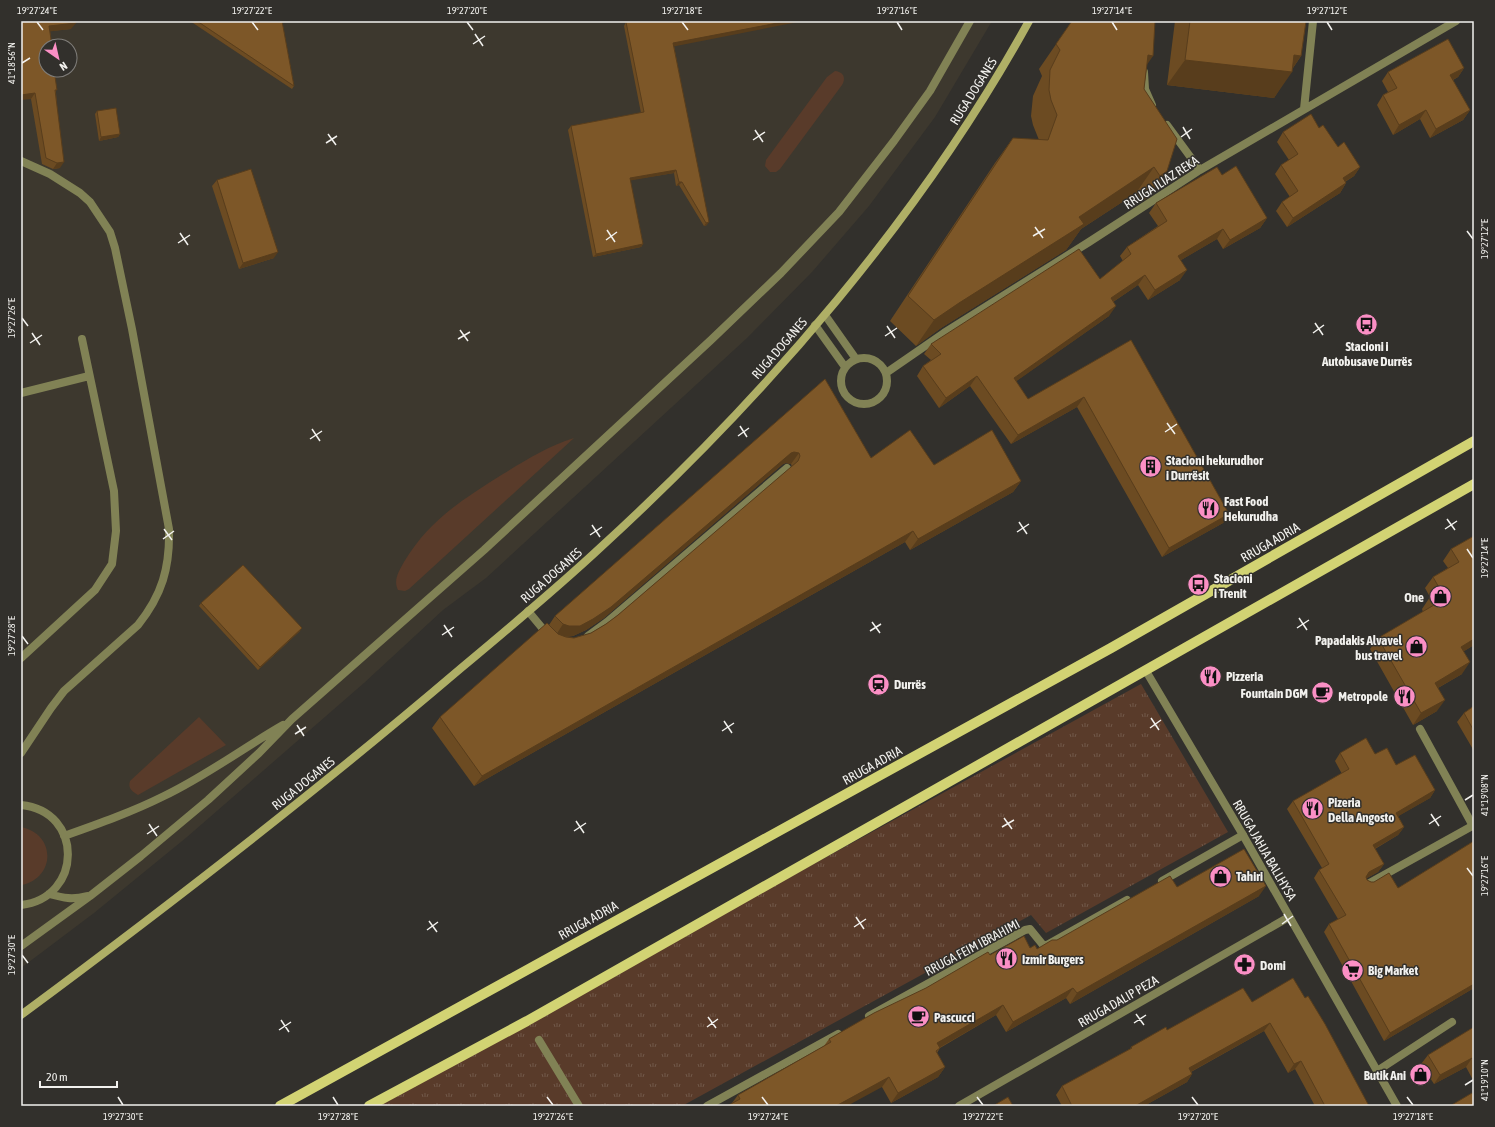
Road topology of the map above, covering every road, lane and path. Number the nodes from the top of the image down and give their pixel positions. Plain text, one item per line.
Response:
1 (970, 21) edge
2 (1029, 21) edge
3 (1313, 21) edge
4 (1456, 21) edge
5 (1145, 60) edge
6 (1304, 109) junction
7 (21, 161) edge
8 (1200, 170) junction
9 (825, 315) junction
10 (815, 325) junction
11 (82, 338) dead end
12 (856, 359) junction
13 (845, 367) junction
14 (886, 373) junction
15 (89, 376) junction
16 (21, 393) edge
17 (1474, 441) edge
18 (787, 468) edge
19 (1474, 484) edge
20 (528, 611) junction
21 (580, 639) edge
22 (556, 641) edge
23 (21, 658) edge
24 (1146, 671) junction
25 (292, 719) junction
26 (1420, 729) edge
27 (21, 753) edge
28 (21, 805) edge
29 (1474, 826) edge
30 (1243, 835) junction
31 (64, 836) junction
32 (1155, 884) edge
33 (1366, 885) edge
34 (49, 894) junction
35 (90, 896) junction
36 (1135, 896) edge
37 (23, 905) edge
38 (1289, 916) junction
39 (21, 946) edge
40 (21, 1015) edge
41 (859, 1022) edge
42 (1452, 1022) dead end
43 (846, 1030) edge
44 (538, 1040) dead end
45 (1377, 1071) junction
46 (280, 1106) edge
47 (369, 1106) edge
48 (578, 1106) edge
49 (707, 1106) edge
50 (959, 1106) edge
51 (1396, 1106) edge

1 - 25 street
2 - 9 main road, RUGA DOGANES
3 - 6 street
4 - 6 street, RRUGA ILIAZ REKA
5 - 8 street
6 - 8 street, RRUGA ILIAZ REKA
7 - 27 street
8 - 14 street, RRUGA ILIAZ REKA
9 - 10 main road, RUGA DOGANES
9 - 12 street
10 - 13 street
10 - 20 main road, RUGA DOGANES
11 - 15 street
12 - 13 street
12 - 14 street
13 - 14 street
15 - 16 street
15 - 23 street
17 - 46 main road, RRUGA ADRIA
18 - 21 street
19 - 24 main road
20 - 22 street
20 - 40 main road, RUGA DOGANES
24 - 30 street, RRUGA JAHJA BALLHYSA
24 - 47 main road
25 - 31 street
25 - 35 street
26 - 29 street
28 - 31 street
29 - 33 street
30 - 32 street
30 - 38 street, RRUGA JAHJA BALLHYSA
31 - 34 street
34 - 35 street
34 - 37 street
35 - 39 street
36 - 41 street, RRUGA FEIM IBRAHIMI
38 - 45 street, RRUGA JAHJA BALLHYSA
38 - 50 street, RRUGA DALIP PEZA
42 - 45 street
43 - 49 street
44 - 48 street
45 - 51 street, RRUGA JAHJA BALLHYSA

